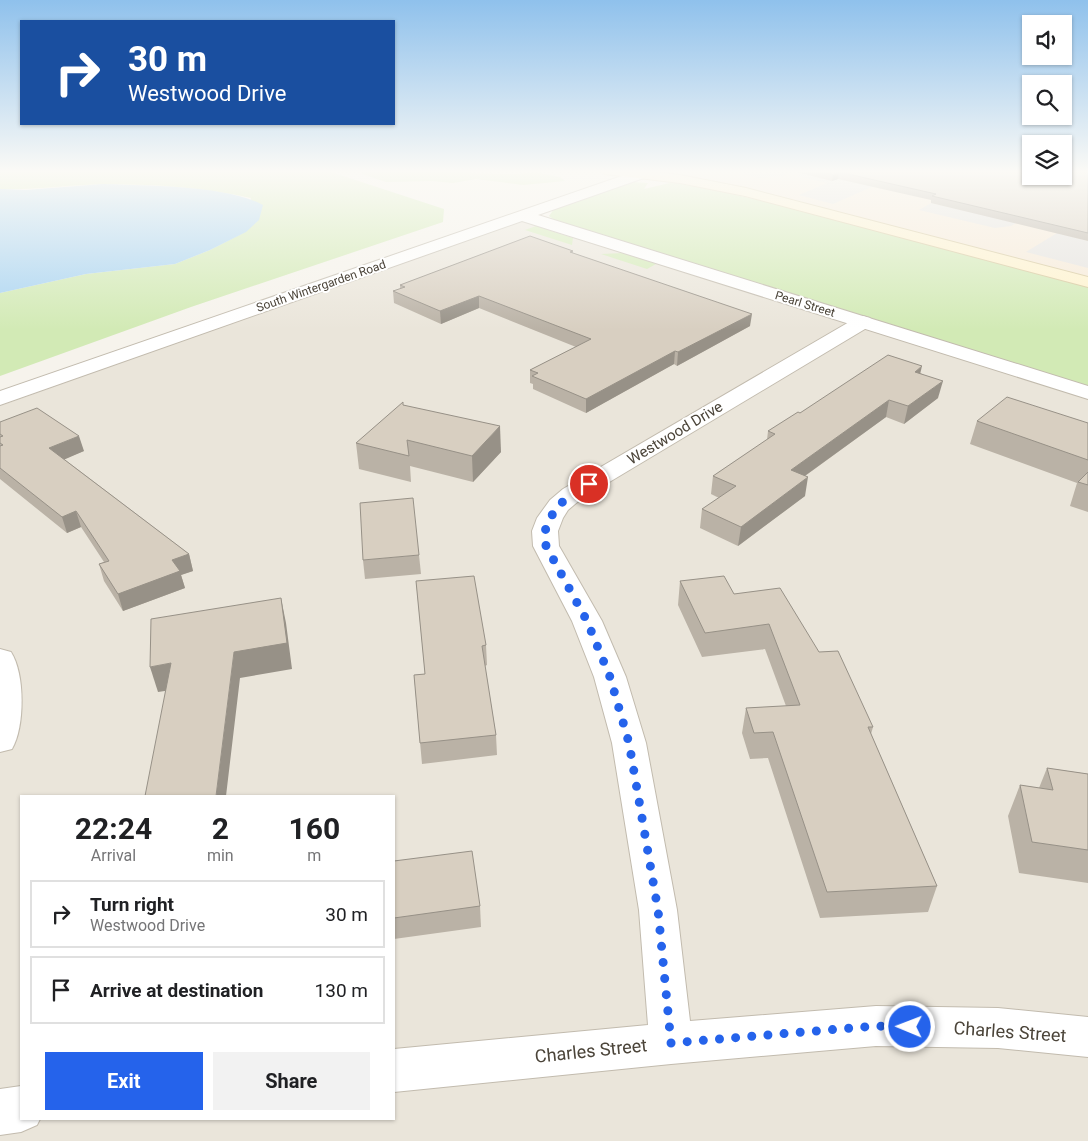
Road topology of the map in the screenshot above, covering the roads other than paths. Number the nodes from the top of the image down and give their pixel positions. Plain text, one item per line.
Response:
1 (502, 223) edge
2 (546, 223) edge
3 (865, 223) edge
4 (1088, 282) edge
5 (863, 322) junction
6 (1088, 393) edge
7 (0, 398) edge
8 (0, 658) edge
9 (0, 740) edge
10 (1088, 1037) edge
11 (671, 1043) junction
12 (395, 1071) edge
13 (20, 1109) edge
14 (0, 1112) edge

1 - 7 street, South Wintergarden Road
2 - 5 street, Pearl Street
3 - 4 main road
5 - 6 street, Pearl Street
5 - 11 street, Westwood Drive
8 - 9 street
10 - 11 street, Charles Street
11 - 12 street, Charles Street
13 - 14 street

